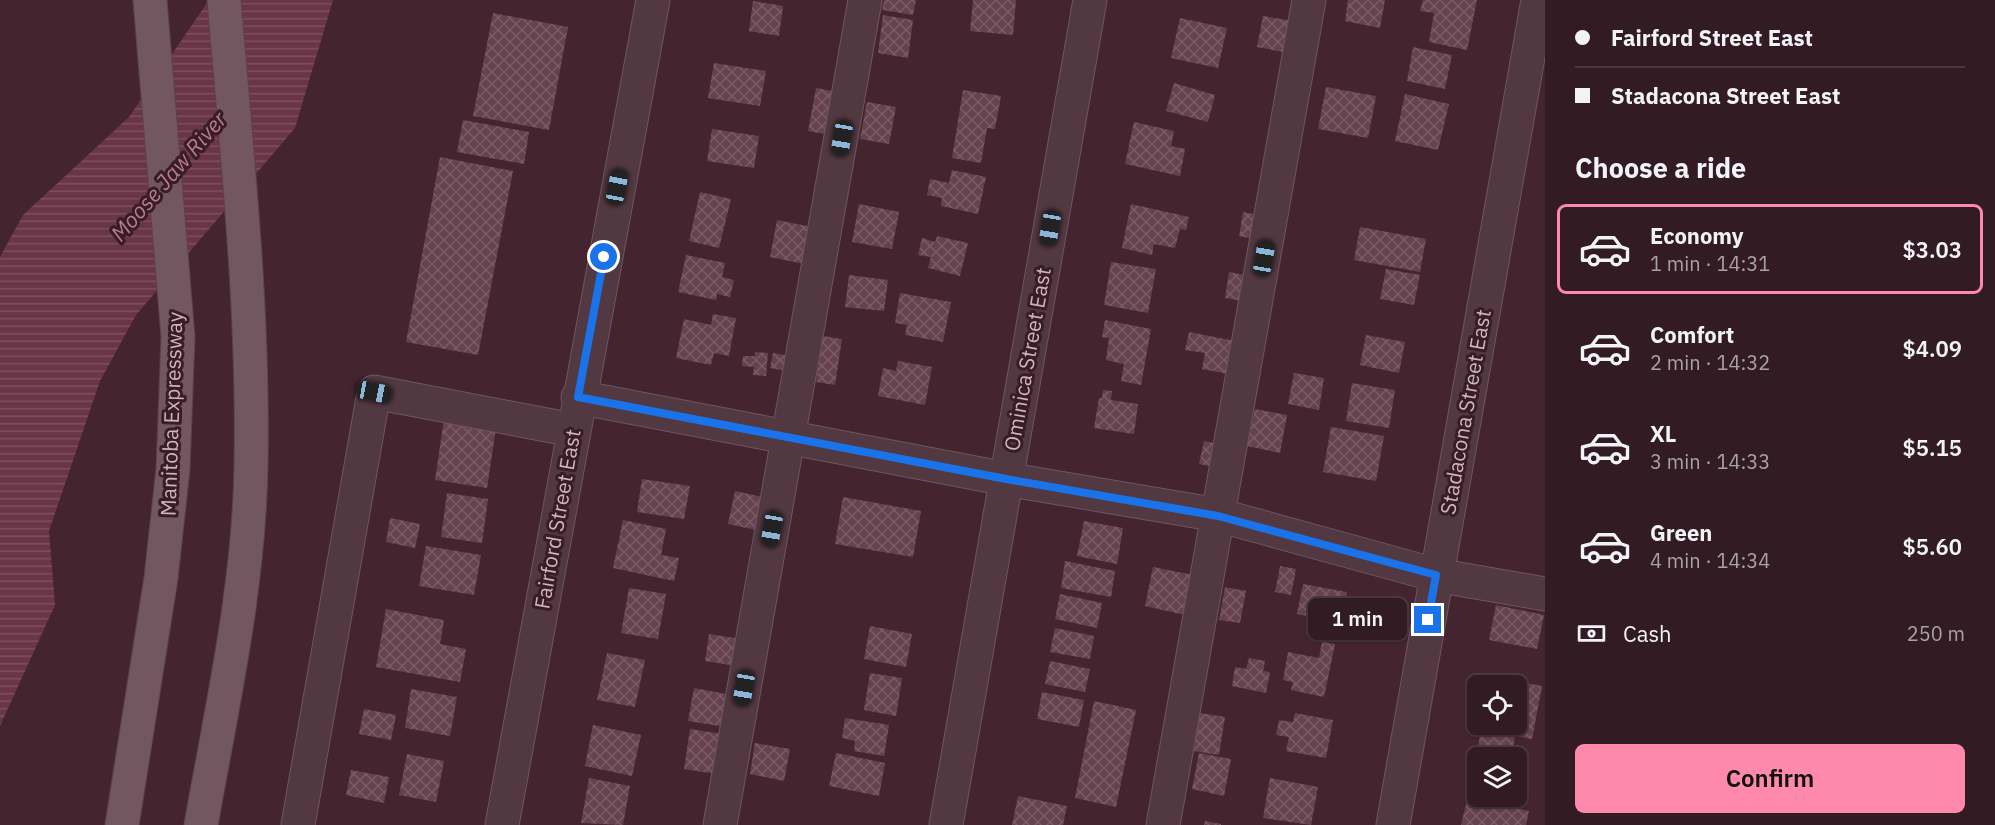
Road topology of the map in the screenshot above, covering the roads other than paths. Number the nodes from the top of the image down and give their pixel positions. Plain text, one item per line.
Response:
1 (150, 0) edge
2 (224, 0) edge
3 (652, 0) edge
4 (865, 0) edge
5 (1090, 0) edge
6 (1309, 0) edge
7 (1538, 0) edge
8 (578, 397) junction
9 (573, 430) junction
10 (789, 438) junction
11 (1006, 479) junction
12 (1218, 516) junction
13 (1436, 575) junction
14 (1545, 594) edge
15 (122, 825) edge
16 (201, 825) edge
17 (298, 825) edge
18 (502, 825) edge
19 (720, 825) edge
20 (946, 825) edge
21 (1163, 825) edge
22 (1393, 825) edge

1 - 15 main road, Manitoba Expressway
2 - 16 main road
3 - 8 street, Fairford Street East
4 - 10 street
5 - 11 street, Ominica Street East
6 - 12 street
7 - 13 street, Stadacona Street East
8 - 9 street, Fairford Street East
8 - 10 street
9 - 17 street
9 - 18 street, Fairford Street East
10 - 11 street
10 - 19 street
11 - 12 street
11 - 20 street, Ominica Street East
12 - 13 street
12 - 21 street
13 - 14 street
13 - 22 street, Stadacona Street East

